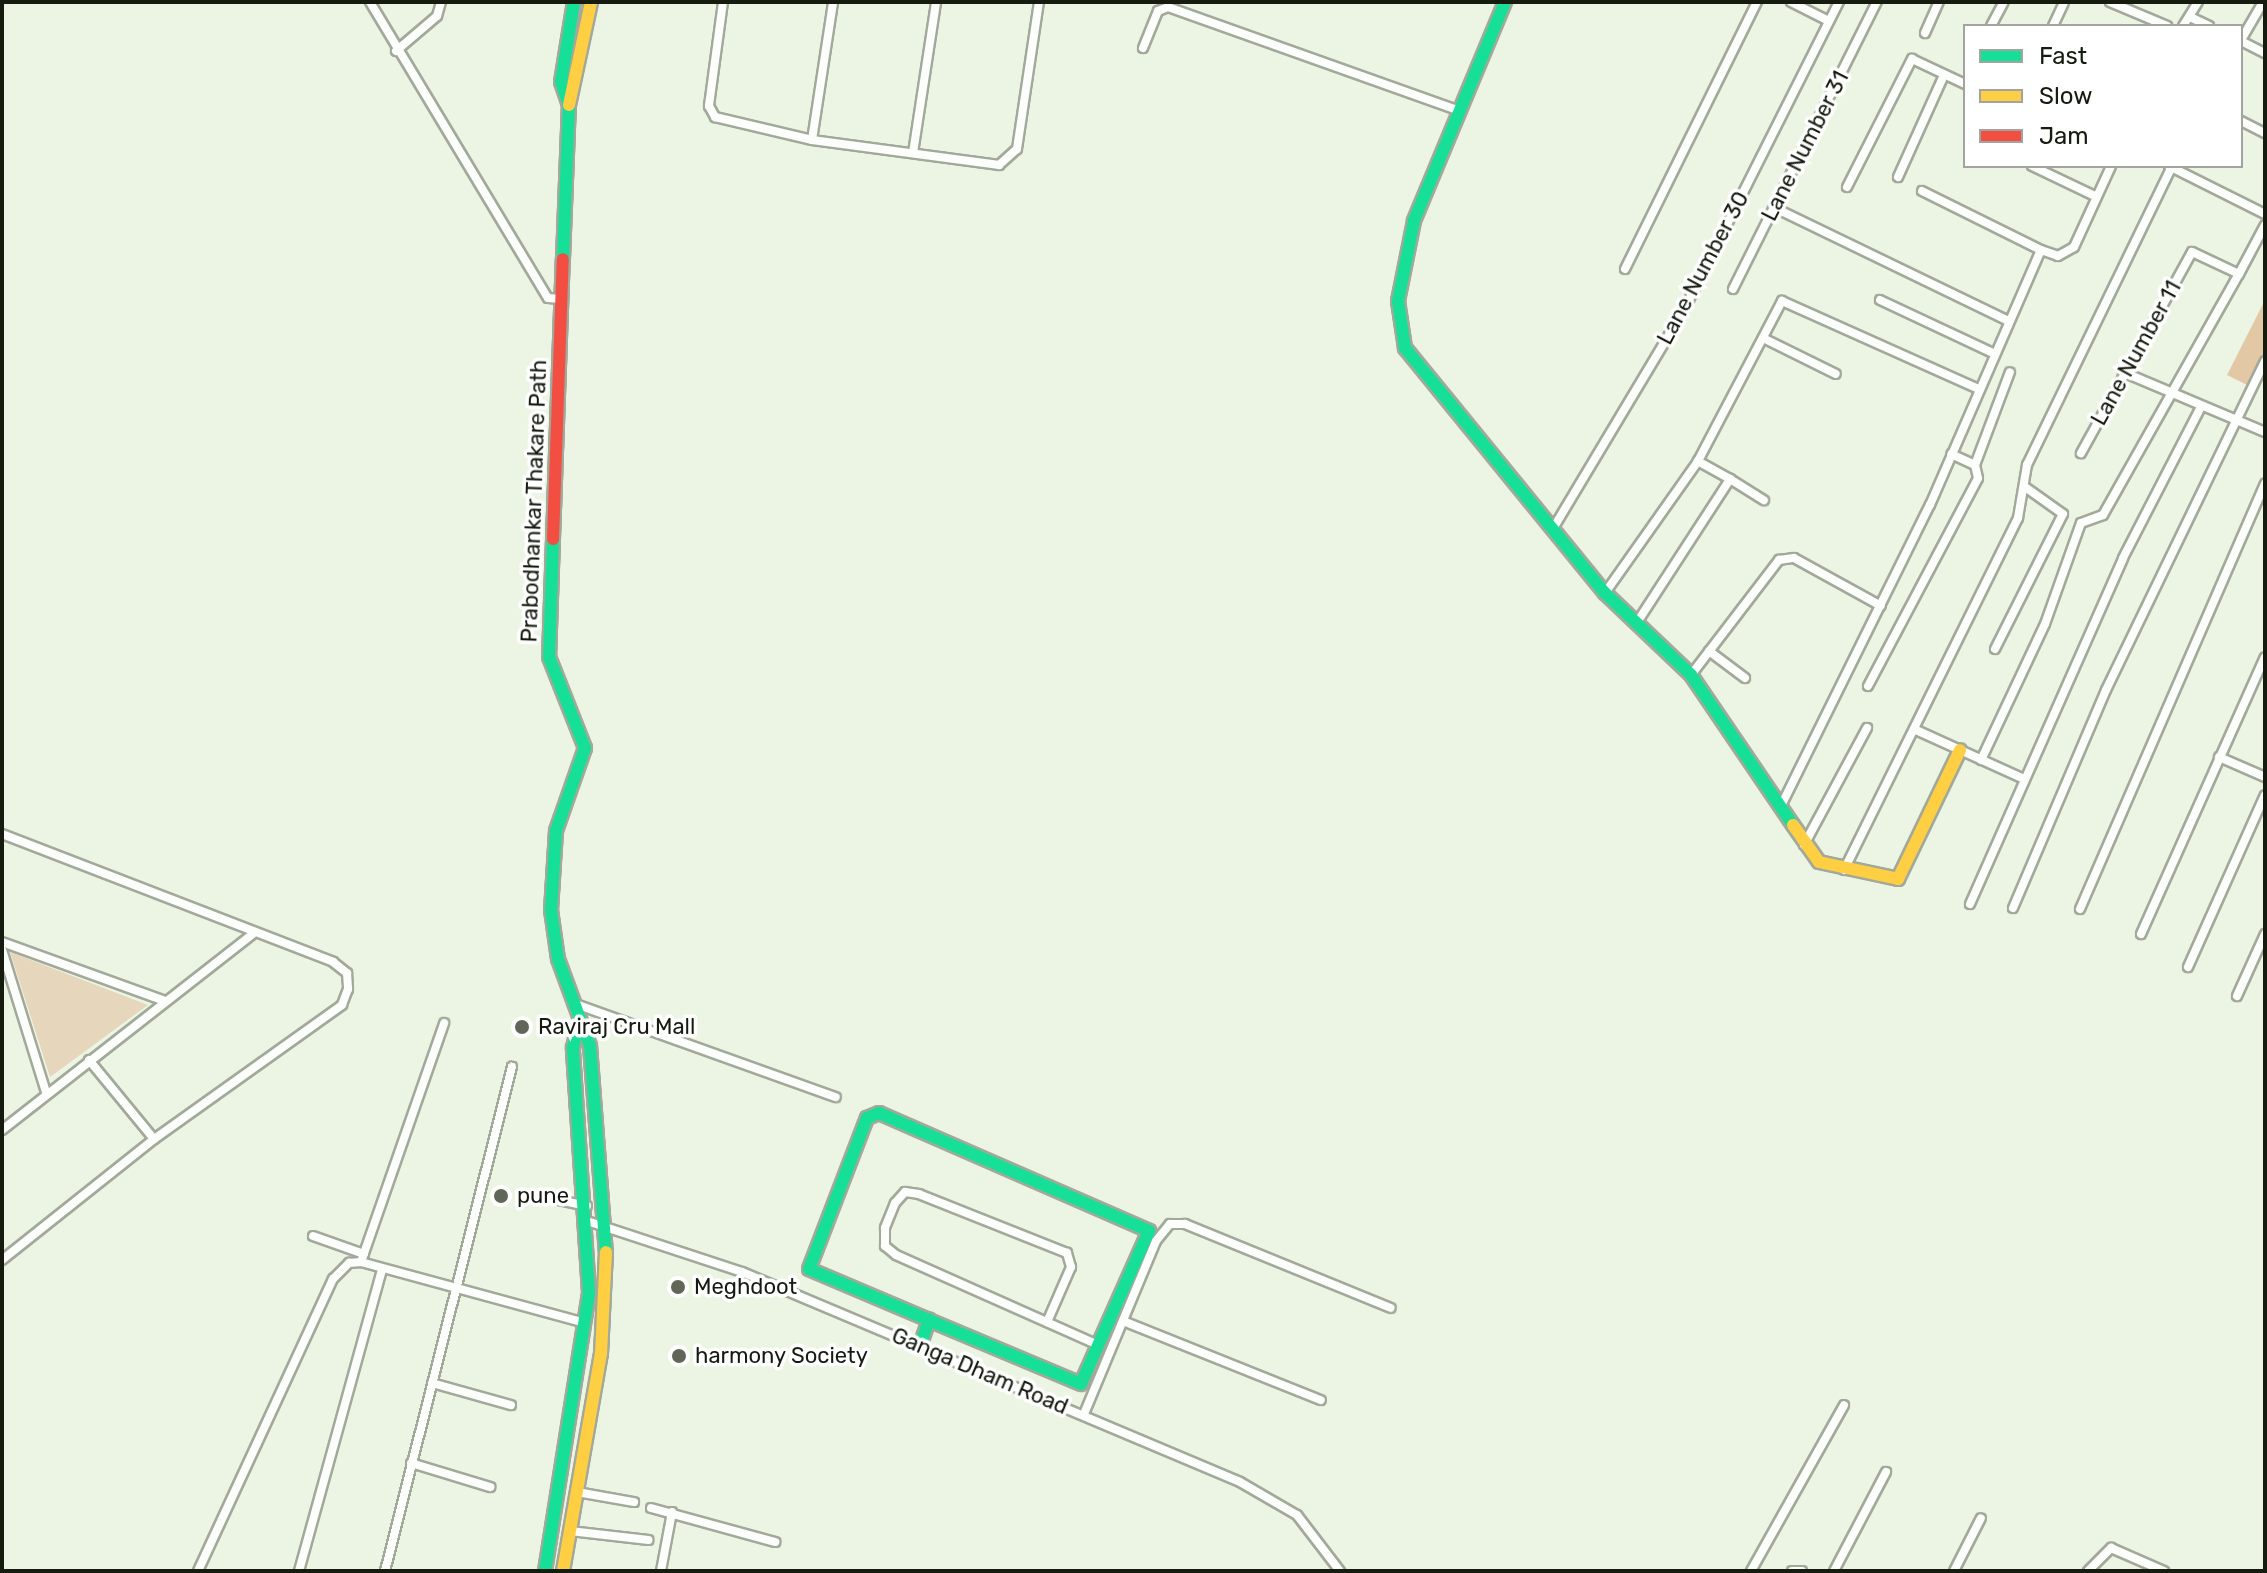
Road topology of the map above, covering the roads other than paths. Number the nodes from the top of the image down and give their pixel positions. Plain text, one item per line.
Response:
1 (370, 2) edge
2 (441, 2) edge
3 (574, 2) edge
4 (591, 2) edge
5 (723, 2) edge
6 (833, 2) edge
7 (936, 2) edge
8 (1039, 2) edge
9 (1505, 2) edge
10 (1757, 2) edge
11 (1791, 2) edge
12 (1839, 2) edge
13 (1877, 2) edge
14 (1939, 2) edge
15 (2004, 2) edge
16 (2064, 2) edge
17 (2110, 2) edge
18 (2198, 2) edge
19 (2263, 2) edge
20 (2190, 17) junction
21 (1829, 21) junction
22 (1992, 24) edge
23 (2054, 24) edge
24 (2162, 24) edge
25 (2185, 24) edge
26 (2205, 24) edge
27 (1925, 33) dead end
28 (2243, 37) edge
29 (2243, 42) edge
30 (1143, 48) dead end
31 (396, 51) junction
32 (2265, 53) edge
33 (1944, 75) junction
34 (1963, 81) edge
35 (569, 105) junction
36 (1457, 110) junction
37 (2243, 122) edge
38 (2265, 133) edge
39 (812, 140) junction
40 (913, 153) junction
41 (2036, 168) edge
42 (2110, 168) edge
43 (2169, 168) edge
44 (2174, 168) edge
45 (1898, 177) dead end
46 (1847, 187) dead end
47 (1922, 191) dead end
48 (2095, 196) junction
49 (1775, 208) junction
50 (2265, 214) edge
51 (2265, 225) edge
52 (2041, 250) junction
53 (1625, 269) dead end
54 (2239, 274) junction
55 (1733, 289) dead end
56 (561, 299) junction
57 (1880, 300) dead end
58 (2007, 320) junction
59 (1763, 338) junction
60 (1993, 353) junction
61 (2265, 361) edge
62 (2010, 372) dead end
63 (2123, 372) junction
64 (1836, 374) dead end
65 (1979, 389) junction
66 (2170, 396) junction
67 (2201, 407) junction
68 (2236, 423) junction
69 (2265, 432) edge
70 (2081, 453) dead end
71 (1951, 454) junction
72 (1698, 461) junction
73 (1975, 465) junction
74 (1730, 479) junction
75 (2265, 484) edge
76 (2025, 487) junction
77 (1764, 500) dead end
78 (2085, 517) junction
79 (2071, 521) dead end
80 (1554, 527) junction
81 (1605, 593) junction
82 (1881, 606) junction
83 (1636, 624) junction
84 (1995, 649) dead end
85 (1709, 651) junction
86 (2265, 657) edge
87 (1691, 675) junction
88 (1745, 678) dead end
89 (1868, 686) dead end
90 (1867, 728) dead end
91 (1916, 730) junction
92 (1960, 750) junction
93 (2219, 757) junction
94 (1981, 760) junction
95 (2265, 777) edge
96 (2022, 778) junction
97 (2265, 795) edge
98 (1781, 806) junction
99 (4, 834) edge
100 (2, 845) edge
101 (1804, 846) junction
102 (1844, 870) junction
103 (1970, 904) dead end
104 (2013, 908) dead end
105 (2080, 909) dead end
106 (253, 934) junction
107 (2141, 934) dead end
108 (2265, 934) edge
109 (2, 942) edge
110 (2, 950) edge
111 (2188, 967) dead end
112 (2237, 996) dead end
113 (165, 1001) junction
114 (571, 1002) junction
115 (444, 1023) dead end
116 (578, 1026) junction
117 (89, 1060) junction
118 (512, 1067) dead end
119 (46, 1092) junction
120 (836, 1097) dead end
121 (2, 1130) edge
122 (154, 1139) junction
123 (540, 1196) dead end
124 (588, 1206) junction
125 (590, 1222) junction
126 (608, 1223) junction
127 (313, 1236) dead end
128 (363, 1258) junction
129 (2, 1260) edge
130 (382, 1269) junction
131 (456, 1291) junction
132 (1391, 1308) dead end
133 (929, 1320) junction
134 (1123, 1321) junction
135 (1047, 1322) junction
136 (586, 1323) junction
137 (1098, 1345) junction
138 (920, 1346) junction
139 (432, 1383) junction
140 (1321, 1400) dead end
141 (511, 1405) dead end
142 (1844, 1405) dead end
143 (1084, 1414) junction
144 (411, 1463) junction
145 (1886, 1472) dead end
146 (490, 1487) dead end
147 (577, 1492) junction
148 (634, 1502) dead end
149 (651, 1508) dead end
150 (672, 1512) junction
151 (1981, 1518) dead end
152 (570, 1531) junction
153 (648, 1540) dead end
154 (775, 1542) dead end
155 (198, 1571) edge
156 (299, 1571) edge
157 (385, 1571) edge
158 (545, 1571) edge
159 (563, 1571) edge
160 (661, 1571) edge
161 (1340, 1571) edge
162 (1752, 1571) edge
163 (1792, 1571) edge
164 (1802, 1571) edge
165 (1834, 1571) edge
166 (1954, 1571) edge
167 (2088, 1571) edge
168 (2164, 1571) edge

1 - 31 street
2 - 31 street
3 - 35 main road, Prabodhankar Thakare Path
4 - 35 main road, Prabodhankar Thakare Path
5 - 39 street
6 - 39 street
7 - 40 street
8 - 40 street
9 - 36 main road
10 - 53 street
11 - 21 street
12 - 21 street, Lane Number 30
13 - 49 street, Lane Number 31
14 - 27 street
15 - 22 street
16 - 23 street
17 - 24 street
18 - 20 street
19 - 28 street
20 - 25 street
20 - 26 street
21 - 80 street, Lane Number 30
29 - 32 street
30 - 36 street
31 - 56 street
33 - 34 street
33 - 45 street
33 - 46 street
35 - 56 main road, Prabodhankar Thakare Path
36 - 80 main road
37 - 38 street
39 - 40 street
41 - 48 street
42 - 48 street
43 - 76 street
44 - 50 street
47 - 52 street
48 - 52 street
49 - 55 street, Lane Number 31
49 - 58 street
51 - 54 street
52 - 58 street
54 - 63 street, Lane Number 11
54 - 66 street
56 - 114 main road, Prabodhankar Thakare Path
57 - 60 street
58 - 60 street
59 - 64 street
59 - 65 street
59 - 72 street
60 - 65 street
61 - 68 street
62 - 73 street
63 - 66 street
63 - 70 street, Lane Number 11
65 - 71 street
66 - 67 street
66 - 78 street
67 - 68 street
67 - 96 street
68 - 69 street
68 - 104 street
71 - 73 street
71 - 82 street
72 - 74 street
72 - 81 street
73 - 89 street
74 - 77 street
74 - 83 street
75 - 105 street
76 - 84 street
76 - 91 street
78 - 79 street
78 - 94 street
80 - 81 main road
81 - 83 main road
82 - 85 street
82 - 98 street
83 - 87 main road
85 - 87 street
85 - 88 street
86 - 93 street
87 - 98 main road
90 - 101 street
91 - 92 street
91 - 102 street
92 - 94 street
92 - 102 main road
93 - 95 street
93 - 107 street
94 - 96 street
96 - 103 street
97 - 111 street
98 - 101 main road
99 - 100 street
99 - 106 street
101 - 102 main road
106 - 113 street
106 - 122 street
108 - 112 street
109 - 113 street
110 - 119 street
113 - 117 street
114 - 116 main road, Prabodhankar Thakare Path
114 - 120 street
115 - 128 street
116 - 124 main road, Prabodhankar Thakare Path
116 - 126 main road, Prabodhankar Thakare Path
117 - 119 street
117 - 122 street
118 - 131 street
119 - 121 street
122 - 129 street
123 - 124 street
124 - 125 main road, Prabodhankar Thakare Path
125 - 126 street, Ganga Dham Road
125 - 136 main road, Prabodhankar Thakare Path
126 - 138 street, Ganga Dham Road
126 - 147 main road, Prabodhankar Thakare Path
127 - 128 street
128 - 130 street
128 - 155 street
130 - 131 street
130 - 156 street
131 - 136 street
131 - 139 street
132 - 134 street
133 - 137 main road
133 - 137 main road
133 - 138 main road
134 - 140 street
134 - 143 street
135 - 135 street
135 - 137 street
136 - 158 main road, Prabodhankar Thakare Path
138 - 143 street, Ganga Dham Road
139 - 141 street
139 - 144 street
142 - 162 street
143 - 161 street, Ganga Dham Road
144 - 146 street
144 - 157 street
145 - 165 street
147 - 148 street
147 - 152 main road, Prabodhankar Thakare Path
149 - 150 street
150 - 154 street
150 - 160 street
151 - 166 street
152 - 153 street
152 - 159 main road, Prabodhankar Thakare Path
163 - 164 street
167 - 168 street

